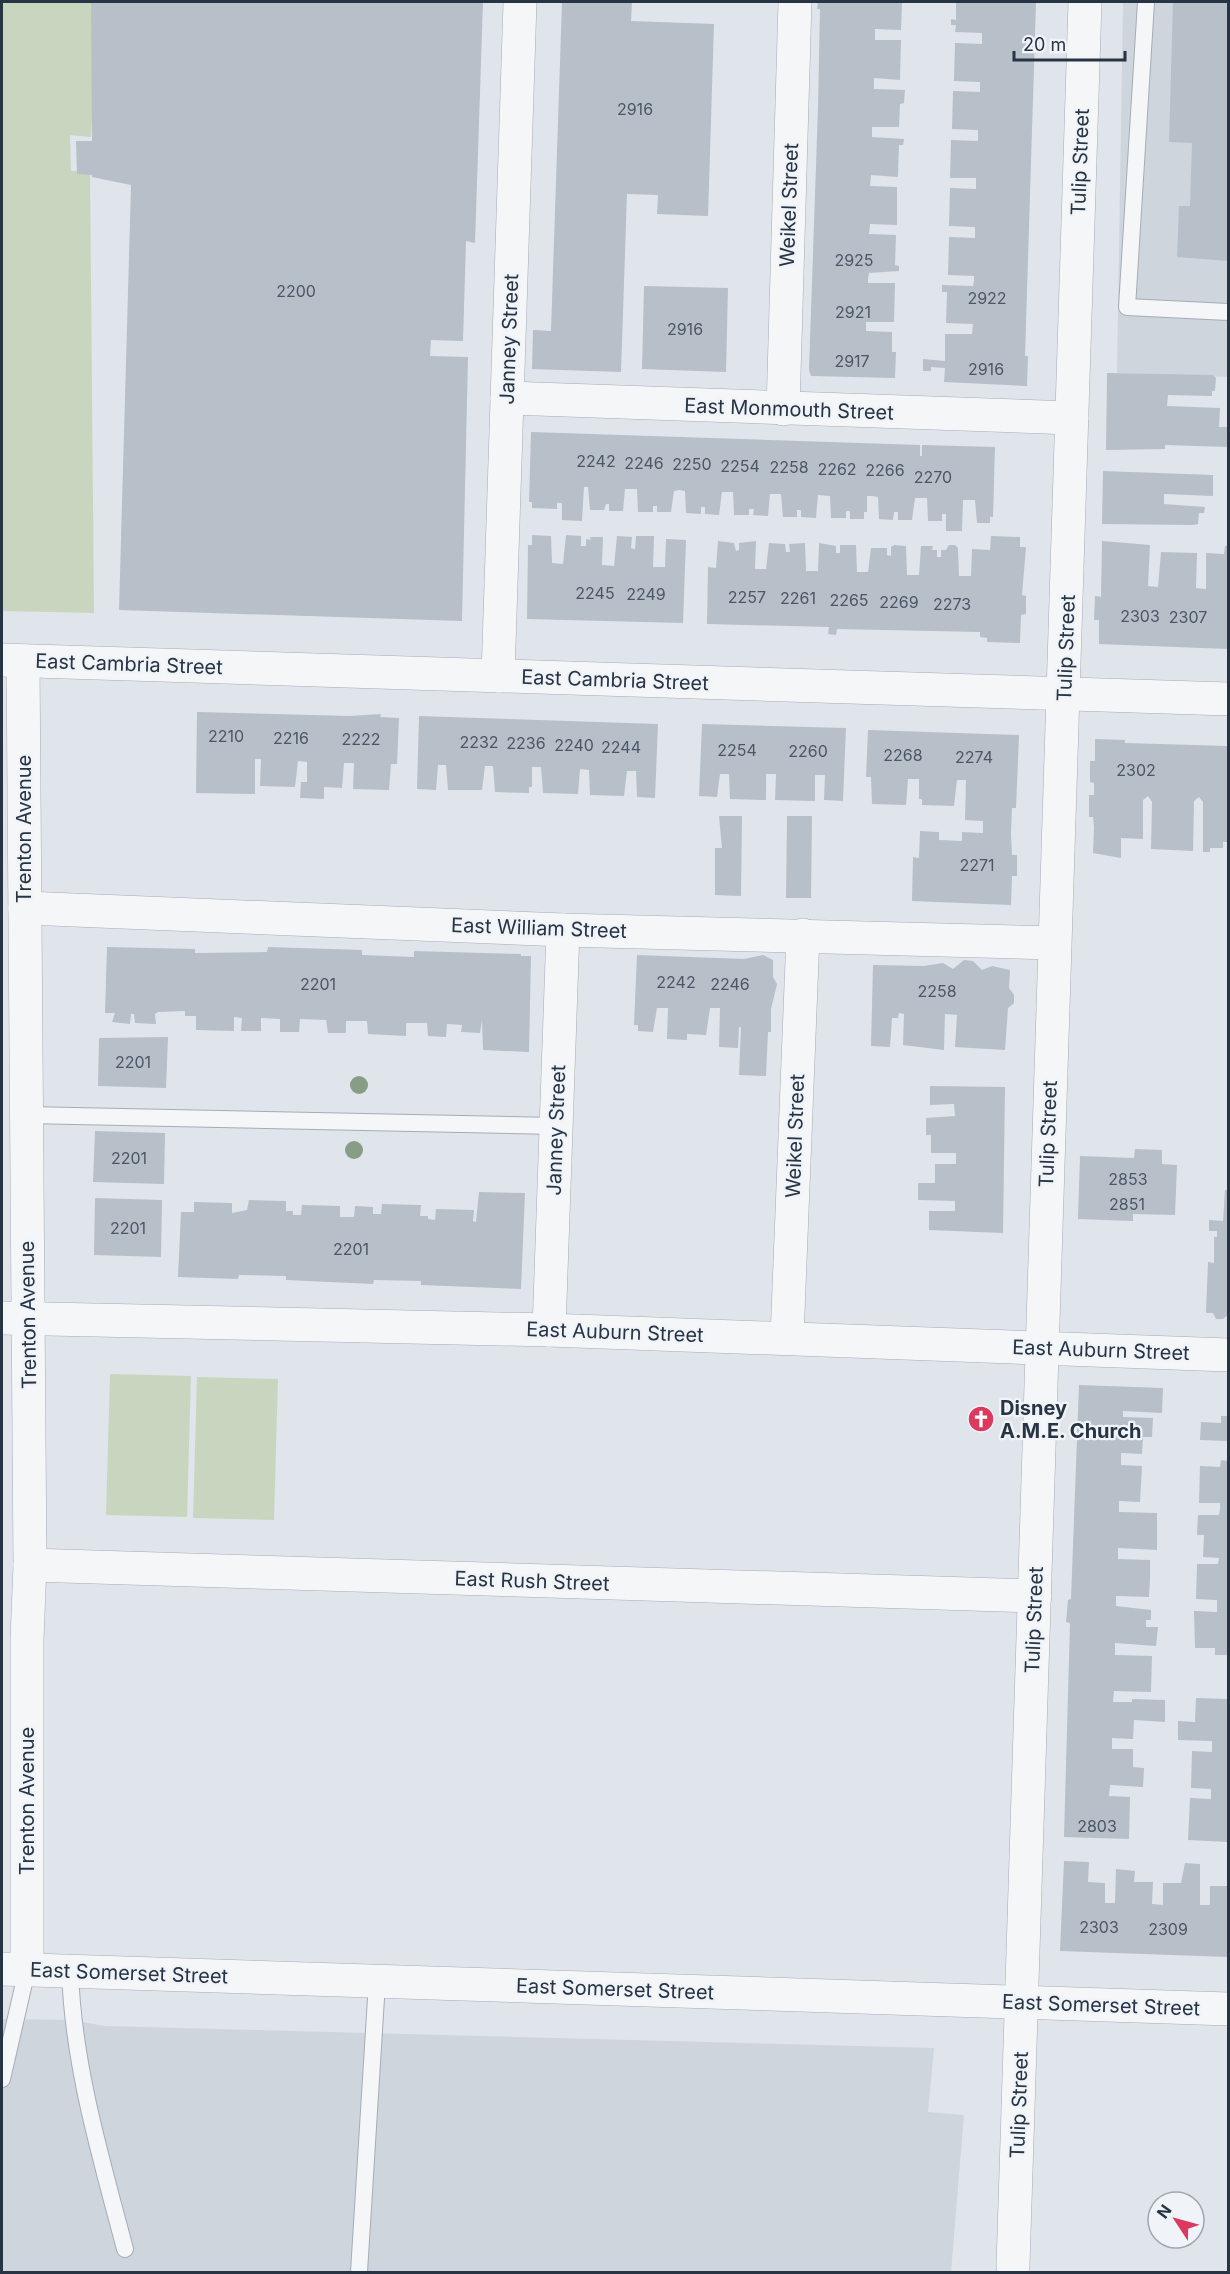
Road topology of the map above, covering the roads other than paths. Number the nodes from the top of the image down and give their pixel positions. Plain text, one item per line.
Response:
1 (520, 2) edge
2 (795, 2) edge
3 (1085, 2) edge
4 (1146, 2) edge
5 (1228, 312) edge
6 (507, 398) junction
7 (783, 409) junction
8 (1072, 418) junction
9 (12, 660) edge
10 (498, 676) junction
11 (1065, 694) junction
12 (1228, 699) edge
13 (25, 908) junction
14 (563, 930) junction
15 (803, 935) junction
16 (1054, 943) junction
17 (13, 991) edge
18 (26, 1114) junction
19 (556, 1126) junction
20 (15, 1319) edge
21 (549, 1330) junction
22 (787, 1338) junction
23 (1042, 1347) junction
24 (1228, 1355) edge
25 (30, 1565) junction
26 (1035, 1596) junction
27 (14, 1640) edge
28 (14, 1970) edge
29 (70, 1971) junction
30 (378, 1982) junction
31 (1023, 2002) junction
32 (1228, 2009) edge
33 (2, 2079) edge
34 (125, 2249) dead end
35 (1013, 2266) dead end
36 (358, 2272) edge

1 - 6 street, Janney Street
2 - 7 street, Weikel Street
3 - 8 street, Tulip Street
4 - 5 lane
6 - 7 street, East Monmouth Street
6 - 10 street, Janney Street
7 - 8 street, East Monmouth Street
8 - 11 street, Tulip Street
9 - 10 street, East Cambria Street
9 - 13 street, Trenton Avenue
10 - 11 street, East Cambria Street
11 - 12 street, East Cambria Street
11 - 16 street, Tulip Street
13 - 14 street, East William Street
13 - 17 street, Trenton Avenue
14 - 15 street, East William Street
14 - 19 street, Janney Street
15 - 16 street, East William Street
15 - 22 street, Weikel Street
16 - 23 street, Tulip Street
17 - 18 street, Trenton Avenue
18 - 19 lane
18 - 20 street, Trenton Avenue
19 - 21 street, Janney Street
20 - 21 street, East Auburn Street
20 - 25 street, Trenton Avenue
21 - 22 street, East Auburn Street
22 - 23 street, East Auburn Street
23 - 24 street, East Auburn Street
23 - 26 street, Tulip Street
25 - 26 street, East Rush Street
25 - 27 street, Trenton Avenue
26 - 31 street, Tulip Street
27 - 28 street, Trenton Avenue
28 - 29 street, East Somerset Street
28 - 33 lane
29 - 30 street, East Somerset Street
29 - 34 lane
30 - 31 street, East Somerset Street
30 - 36 lane
31 - 32 street, East Somerset Street
31 - 35 street, Tulip Street

